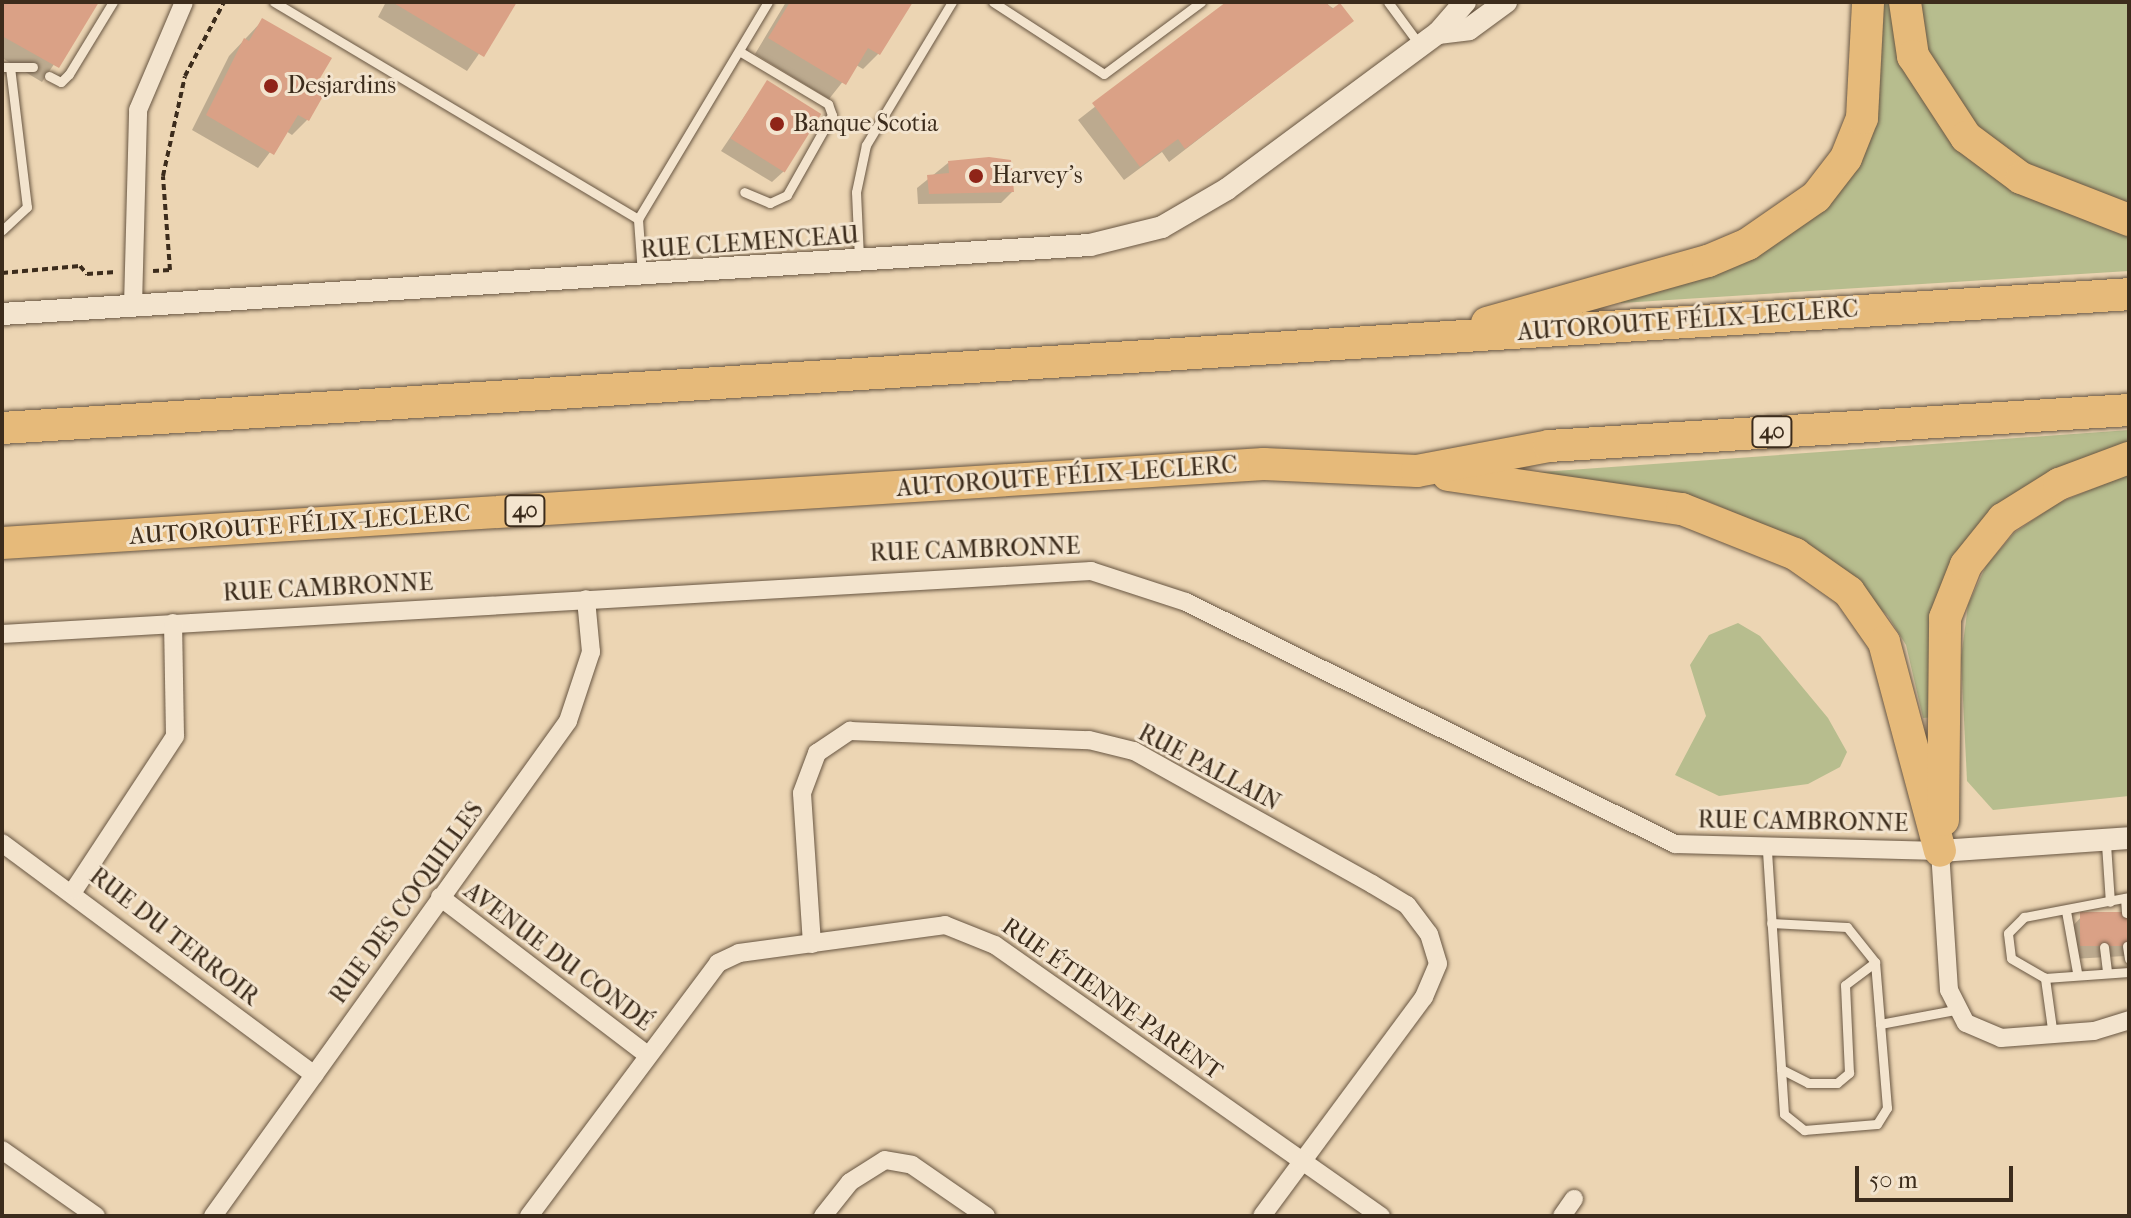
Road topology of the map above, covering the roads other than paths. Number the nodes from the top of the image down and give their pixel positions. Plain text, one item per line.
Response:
1 (113, 2) edge
2 (184, 2) edge
3 (274, 2) edge
4 (768, 2) edge
5 (952, 2) edge
6 (993, 2) edge
7 (1201, 2) edge
8 (1388, 2) edge
9 (1465, 2) edge
10 (1506, 2) edge
11 (1868, 2) edge
12 (1905, 2) edge
13 (1430, 40) junction
14 (739, 51) junction
15 (6, 67) edge
16 (33, 67) dead end
17 (49, 76) dead end
18 (744, 192) dead end
19 (638, 219) junction
20 (2129, 220) edge
21 (2, 230) edge
22 (859, 262) junction
23 (642, 275) junction
24 (2129, 294) edge
25 (133, 306) junction
26 (2, 314) edge
27 (1447, 336) junction
28 (2129, 410) edge
29 (2, 428) edge
30 (2129, 458) edge
31 (1417, 471) junction
32 (2, 543) edge
33 (586, 599) junction
34 (173, 623) junction
35 (2, 634) edge
36 (2129, 838) edge
37 (2, 843) edge
38 (2106, 844) junction
39 (1767, 851) junction
40 (1940, 851) junction
41 (74, 890) junction
42 (440, 897) junction
43 (2127, 897) edge
44 (2103, 907) junction
45 (2066, 911) junction
46 (2126, 913) dead end
47 (1771, 923) junction
48 (812, 944) junction
49 (2127, 946) edge
50 (2104, 947) dead end
51 (2129, 959) edge
52 (1875, 962) junction
53 (2077, 972) junction
54 (2107, 972) junction
55 (2129, 972) edge
56 (2045, 978) junction
57 (1955, 1010) junction
58 (2129, 1020) edge
59 (1880, 1024) junction
60 (2053, 1036) junction
61 (646, 1054) junction
62 (1781, 1069) junction
63 (314, 1075) junction
64 (2, 1150) edge
65 (1302, 1160) junction
66 (1574, 1199) dead end
67 (96, 1216) edge
68 (213, 1216) edge
69 (529, 1216) edge
70 (823, 1216) edge
71 (986, 1216) edge
72 (1262, 1216) edge
73 (1381, 1216) edge
74 (1562, 1216) edge

1 - 17 lane
2 - 25 street
3 - 19 lane
4 - 14 lane
5 - 22 lane
6 - 7 lane
8 - 13 lane
9 - 13 street, RUE CLEMENCEAU
10 - 13 street, RUE CLEMENCEAU
11 - 27 highway
12 - 20 highway
13 - 22 street, RUE CLEMENCEAU
14 - 18 lane
14 - 19 lane
15 - 16 lane
15 - 21 lane
19 - 23 lane
22 - 23 street, RUE CLEMENCEAU
23 - 25 street, RUE CLEMENCEAU
24 - 27 highway, AUTOROUTE FÉLIX-LECLERC
25 - 26 street, RUE CLEMENCEAU
27 - 29 highway, AUTOROUTE FÉLIX-LECLERC
28 - 31 highway, AUTOROUTE FÉLIX-LECLERC / 40
30 - 40 highway
31 - 32 highway, AUTOROUTE FÉLIX-LECLERC / 40
31 - 40 highway
33 - 34 street, RUE CAMBRONNE
33 - 39 street, RUE CAMBRONNE
33 - 42 street, RUE DES COQUILLES
34 - 35 street, RUE CAMBRONNE
34 - 41 street
36 - 38 street, RUE CAMBRONNE
37 - 41 street, RUE DU TERROIR
38 - 40 street, RUE CAMBRONNE
38 - 44 lane
39 - 40 street, RUE CAMBRONNE
39 - 47 lane
40 - 57 street
41 - 63 street, RUE DU TERROIR
42 - 61 street, AVENUE DU CONDÉ
42 - 63 street, RUE DES COQUILLES
43 - 44 lane
43 - 46 lane
44 - 45 lane
45 - 53 lane
45 - 56 lane
47 - 52 lane
47 - 62 lane
48 - 61 street, RUE ÉTIENNE-PARENT
48 - 65 street, RUE ÉTIENNE-PARENT
48 - 65 street, RUE PALLAIN
49 - 51 lane
50 - 54 lane
52 - 59 lane
52 - 62 lane
53 - 54 lane
53 - 56 lane
54 - 55 lane
56 - 60 lane
57 - 59 lane
57 - 60 street
58 - 60 street
59 - 62 lane
61 - 69 street, RUE ÉTIENNE-PARENT
63 - 68 street, RUE DES COQUILLES
64 - 67 street
65 - 72 street, RUE PALLAIN
65 - 73 street, RUE ÉTIENNE-PARENT
66 - 74 street
70 - 71 street

